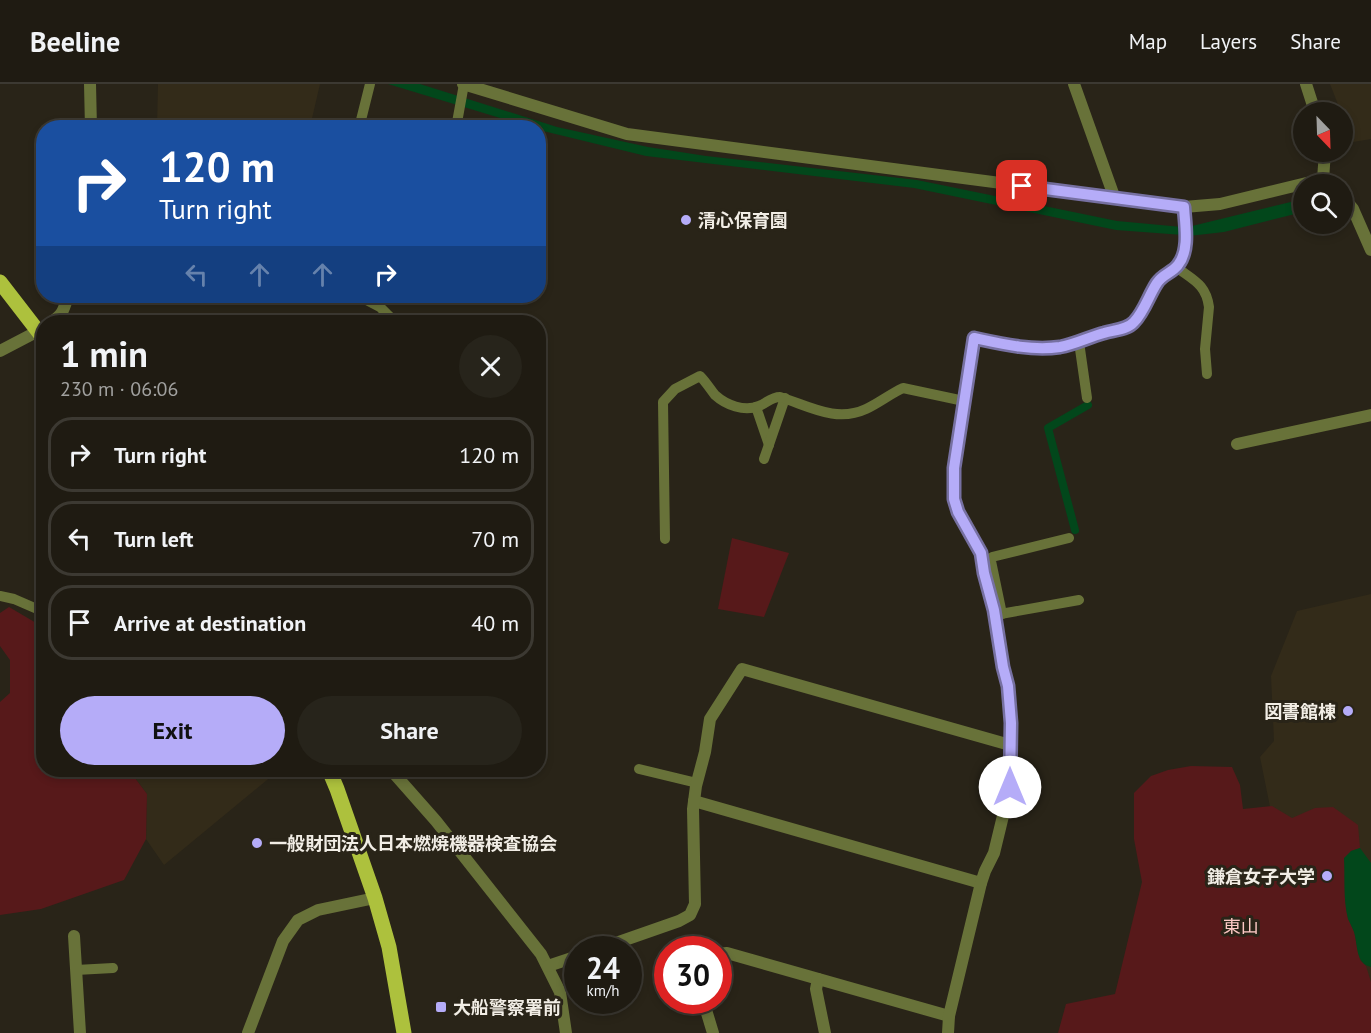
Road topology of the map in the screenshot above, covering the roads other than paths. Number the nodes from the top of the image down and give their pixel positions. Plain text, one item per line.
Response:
1 (90, 84) edge
2 (370, 84) edge
3 (463, 84) edge
4 (1074, 84) edge
5 (1306, 84) edge
6 (1312, 102) edge
7 (91, 120) edge
8 (361, 120) edge
9 (457, 120) edge
10 (1293, 189) edge
11 (1115, 199) junction
12 (1184, 207) junction
13 (1353, 209) edge
14 (1371, 250) edge
15 (1176, 267) junction
16 (0, 282) edge
17 (373, 303) edge
18 (386, 315) edge
19 (36, 326) edge
20 (36, 336) edge
21 (1079, 342) junction
22 (0, 351) edge
23 (1207, 374) dead end
24 (784, 398) junction
25 (1087, 398) dead end
26 (964, 401) junction
27 (756, 407) junction
28 (1371, 415) edge
29 (1237, 444) dead end
30 (769, 446) junction
31 (764, 459) dead end
32 (1070, 538) dead end
33 (665, 539) dead end
34 (0, 596) edge
35 (1079, 600) dead end
36 (36, 609) edge
37 (998, 614) junction
38 (1010, 745) junction
39 (639, 769) dead end
40 (331, 777) edge
41 (397, 777) edge
42 (697, 783) junction
43 (694, 801) junction
44 (981, 883) junction
45 (375, 898) junction
46 (74, 936) dead end
47 (636, 936) edge
48 (732, 954) edge
49 (564, 961) edge
50 (548, 966) junction
51 (112, 968) dead end
52 (76, 970) junction
53 (818, 979) junction
54 (707, 1014) edge
55 (949, 1016) junction
56 (80, 1033) edge
57 (248, 1033) edge
58 (404, 1033) edge
59 (566, 1033) edge
60 (713, 1033) edge
61 (825, 1033) edge
62 (948, 1033) edge

1 - 7 street
2 - 8 lane
3 - 9 lane
3 - 11 street
4 - 11 street
5 - 6 street
10 - 12 street
11 - 12 street
12 - 15 lane
13 - 14 street
15 - 21 lane
15 - 23 lane
16 - 19 main road
17 - 18 lane
20 - 22 street
21 - 25 lane
21 - 26 lane
24 - 26 lane
24 - 27 lane
24 - 30 lane
26 - 37 lane
27 - 30 lane
27 - 33 lane
28 - 29 street
30 - 31 lane
32 - 37 lane
34 - 36 lane
35 - 37 lane
37 - 38 street
38 - 42 street
38 - 44 street
39 - 42 lane
40 - 45 main road
41 - 50 street
42 - 43 street
43 - 44 street
43 - 47 street
44 - 55 street
45 - 57 street
45 - 58 main road
46 - 52 street
48 - 53 street
49 - 50 street
50 - 59 street
51 - 52 lane
52 - 56 street
53 - 55 street
53 - 61 street
54 - 60 street
55 - 62 street

